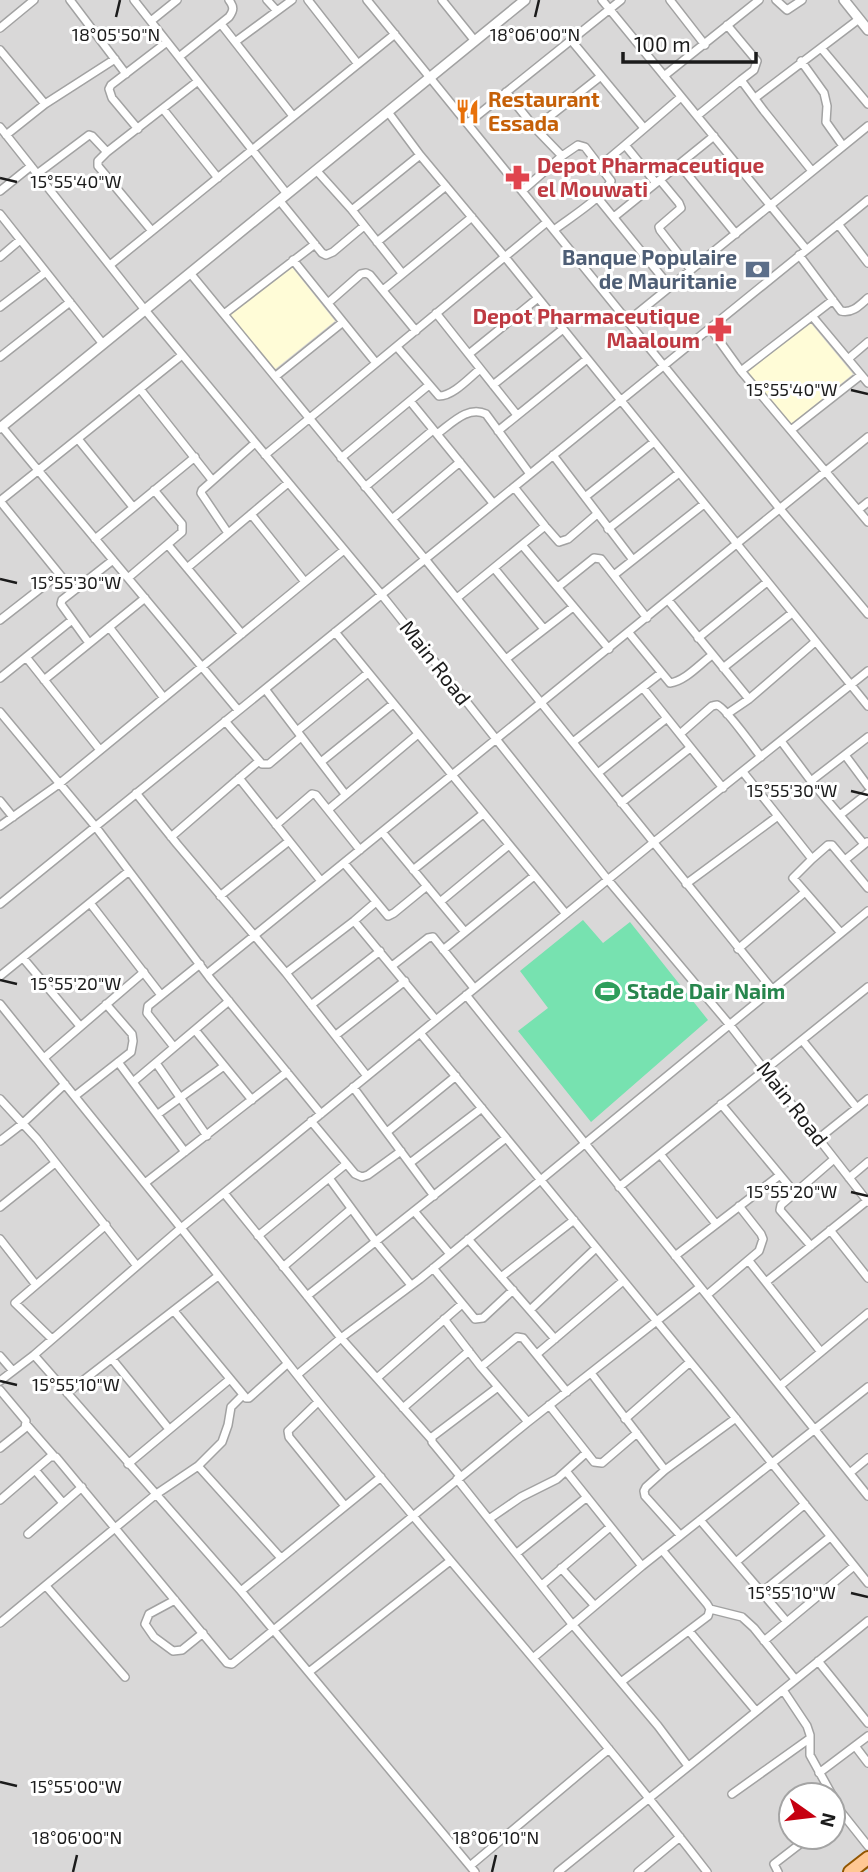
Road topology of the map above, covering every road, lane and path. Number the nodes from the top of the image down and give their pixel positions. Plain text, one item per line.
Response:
1 (34, 0) edge
2 (70, 0) edge
3 (134, 0) edge
4 (177, 0) edge
5 (229, 0) edge
6 (267, 0) edge
7 (292, 0) edge
8 (308, 0) edge
9 (368, 0) edge
10 (525, 0) edge
11 (602, 0) edge
12 (621, 0) edge
13 (670, 0) edge
14 (759, 0) edge
15 (776, 0) edge
16 (802, 0) edge
17 (844, 0) edge
18 (443, 1) edge
19 (609, 9) junction
20 (276, 11) junction
21 (859, 19) junction
22 (151, 21) junction
23 (221, 24) junction
24 (727, 25) junction
25 (0, 28) edge
26 (868, 30) edge
27 (395, 34) junction
28 (571, 40) junction
29 (475, 41) junction
30 (167, 42) junction
31 (236, 42) junction
32 (705, 45) junction
33 (821, 48) junction
34 (0, 50) edge
35 (179, 57) junction
36 (115, 59) junction
37 (801, 61) junction
38 (358, 64) junction
39 (126, 74) junction
40 (601, 76) junction
41 (664, 76) junction
42 (430, 77) junction
43 (741, 80) junction
44 (198, 81) junction
45 (506, 92) junction
46 (681, 97) junction
47 (755, 98) junction
48 (45, 104) junction
49 (868, 104) edge
50 (163, 109) junction
51 (388, 112) junction
52 (293, 116) junction
53 (697, 116) junction
54 (468, 123) junction
55 (868, 126) edge
56 (0, 127) edge
57 (535, 128) junction
58 (644, 128) junction
59 (138, 129) junction
60 (6, 135) junction
61 (714, 136) junction
62 (625, 145) junction
63 (843, 146) junction
64 (251, 149) junction
65 (107, 152) junction
66 (421, 155) junction
67 (562, 156) junction
68 (679, 164) junction
69 (31, 166) junction
70 (600, 166) junction
71 (316, 170) junction
72 (812, 171) junction
73 (37, 174) junction
74 (218, 178) junction
75 (658, 182) junction
76 (446, 186) junction
77 (0, 191) edge
78 (522, 191) junction
79 (283, 197) junction
80 (597, 197) junction
81 (868, 200) edge
82 (771, 206) junction
83 (352, 211) junction
84 (0, 214) edge
85 (472, 217) junction
86 (614, 217) junction
87 (547, 222) junction
88 (838, 224) junction
89 (364, 226) junction
90 (554, 230) junction
91 (152, 231) junction
92 (736, 234) junction
93 (20, 240) junction
94 (377, 242) junction
95 (314, 243) junction
96 (806, 250) junction
97 (799, 255) junction
98 (0, 257) edge
99 (505, 257) junction
100 (293, 260) junction
101 (868, 262) edge
102 (110, 265) junction
103 (691, 270) junction
104 (46, 272) junction
105 (190, 273) junction
106 (402, 273) junction
107 (670, 287) junction
108 (383, 290) junction
109 (538, 298) junction
110 (868, 298) edge
111 (833, 300) junction
112 (70, 302) junction
113 (328, 303) junction
114 (0, 307) edge
115 (145, 310) junction
116 (436, 313) junction
117 (224, 314) junction
118 (812, 316) junction
119 (628, 321) junction
120 (343, 322) junction
121 (710, 328) junction
122 (563, 329) junction
123 (416, 331) junction
124 (868, 342) edge
125 (103, 344) junction
126 (397, 346) junction
127 (469, 354) junction
128 (182, 355) junction
129 (0, 356) edge
130 (587, 359) junction
131 (848, 359) junction
132 (376, 363) junction
133 (664, 365) junction
134 (480, 369) junction
135 (741, 371) junction
136 (861, 375) junction
137 (275, 376) junction
138 (868, 383) edge
139 (429, 385) junction
140 (493, 385) junction
141 (140, 389) junction
142 (621, 400) junction
143 (410, 401) junction
144 (517, 415) junction
145 (310, 418) junction
146 (1, 428) edge
147 (791, 430) junction
148 (498, 431) junction
149 (435, 432) junction
150 (868, 437) edge
151 (78, 439) junction
152 (654, 442) junction
153 (255, 443) junction
154 (265, 455) junction
155 (553, 455) junction
156 (195, 457) junction
157 (341, 458) junction
158 (460, 462) junction
159 (38, 471) junction
160 (679, 472) junction
161 (826, 472) junction
162 (530, 474) junction
163 (212, 480) junction
164 (288, 483) junction
165 (365, 487) junction
166 (514, 487) junction
167 (154, 490) junction
168 (585, 498) junction
169 (0, 501) edge
170 (868, 502) edge
171 (493, 503) junction
172 (704, 504) junction
173 (134, 508) junction
174 (780, 509) junction
175 (858, 510) junction
176 (251, 514) junction
177 (597, 514) junction
178 (392, 519) junction
179 (868, 522) edge
180 (545, 526) junction
181 (608, 528) junction
182 (228, 533) junction
183 (95, 539) junction
184 (168, 545) junction
185 (522, 545) junction
186 (737, 545) junction
187 (344, 550) junction
188 (425, 559) junction
189 (113, 560) junction
190 (633, 560) junction
191 (187, 568) junction
192 (494, 568) junction
193 (58, 574) junction
194 (614, 575) junction
195 (128, 578) junction
196 (305, 582) junction
197 (767, 582) junction
198 (558, 587) junction
199 (73, 591) junction
200 (381, 594) junction
201 (145, 598) junction
202 (457, 598) junction
203 (668, 600) junction
204 (573, 607) junction
205 (792, 613) junction
206 (868, 614) edge
207 (647, 618) junction
208 (0, 620) edge
209 (72, 620) junction
210 (109, 627) junction
211 (544, 629) junction
212 (335, 632) junction
213 (629, 633) junction
214 (242, 634) junction
215 (698, 638) junction
216 (815, 642) junction
217 (89, 643) junction
218 (609, 649) junction
219 (712, 655) junction
220 (26, 657) junction
221 (506, 659) junction
222 (202, 667) junction
223 (723, 668) junction
224 (868, 671) edge
225 (368, 673) junction
226 (661, 673) junction
227 (0, 678) edge
228 (44, 680) junction
229 (851, 684) junction
230 (643, 688) junction
231 (265, 689) junction
232 (164, 698) junction
233 (749, 699) junction
234 (393, 704) junction
235 (541, 704) junction
236 (868, 706) edge
237 (238, 710) junction
238 (1, 714) edge
239 (727, 714) junction
240 (667, 718) junction
241 (225, 721) junction
242 (299, 734) junction
243 (418, 734) junction
244 (680, 734) junction
245 (868, 737) edge
246 (496, 740) junction
247 (781, 741) junction
248 (573, 742) junction
249 (690, 748) junction
250 (100, 750) junction
251 (845, 755) junction
252 (761, 757) junction
253 (259, 761) junction
254 (321, 762) junction
255 (743, 772) junction
256 (598, 773) junction
257 (452, 776) junction
258 (239, 778) junction
259 (811, 781) junction
260 (59, 784) junction
261 (868, 786) edge
262 (723, 788) junction
263 (136, 793) junction
264 (868, 793) edge
265 (345, 794) junction
266 (0, 801) edge
267 (621, 803) junction
268 (328, 809) junction
269 (483, 814) junction
270 (778, 816) junction
271 (840, 816) junction
272 (13, 817) junction
273 (276, 825) junction
274 (95, 826) junction
275 (0, 827) edge
276 (382, 832) junction
277 (171, 837) junction
278 (289, 841) junction
279 (654, 842) junction
280 (866, 843) edge
281 (509, 845) junction
282 (360, 850) junction
283 (812, 859) junction
284 (845, 860) junction
285 (344, 863) junction
286 (413, 870) junction
287 (129, 871) junction
288 (534, 876) junction
289 (608, 880) junction
290 (321, 881) junction
291 (686, 884) junction
292 (427, 886) junction
293 (868, 888) edge
294 (805, 892) junction
295 (220, 896) junction
296 (376, 902) junction
297 (440, 902) junction
298 (90, 903) junction
299 (0, 904) edge
300 (868, 912) edge
301 (566, 914) junction
302 (354, 921) junction
303 (465, 932) junction
304 (841, 933) junction
305 (254, 936) junction
306 (738, 949) junction
307 (443, 950) junction
308 (380, 951) junction
309 (23, 958) junction
310 (200, 964) junction
311 (392, 965) junction
312 (144, 972) junction
313 (286, 973) junction
314 (207, 974) junction
315 (0, 976) edge
316 (405, 981) junction
317 (474, 988) junction
318 (868, 988) edge
319 (772, 989) junction
320 (161, 995) junction
321 (467, 995) junction
322 (229, 1001) junction
323 (0, 1003) edge
324 (106, 1004) junction
325 (311, 1005) junction
326 (436, 1020) junction
327 (729, 1024) junction
328 (80, 1026) junction
329 (195, 1030) junction
330 (420, 1033) junction
331 (336, 1035) junction
332 (802, 1040) junction
333 (174, 1047) junction
334 (44, 1058) junction
335 (118, 1062) junction
336 (156, 1063) junction
337 (224, 1066) junction
338 (764, 1069) junction
339 (287, 1072) junction
340 (367, 1076) junction
341 (456, 1076) junction
342 (133, 1082) junction
343 (65, 1084) junction
344 (353, 1087) junction
345 (75, 1096) junction
346 (0, 1098) edge
347 (181, 1098) junction
348 (868, 1099) edge
349 (252, 1100) junction
350 (721, 1104) junction
351 (482, 1108) junction
352 (857, 1108) junction
353 (158, 1114) junction
354 (321, 1114) junction
355 (311, 1121) junction
356 (22, 1124) junction
357 (387, 1132) junction
358 (207, 1136) junction
359 (506, 1138) junction
360 (818, 1139) junction
361 (0, 1141) edge
362 (584, 1143) junction
363 (401, 1151) junction
364 (186, 1152) junction
365 (660, 1154) junction
366 (834, 1159) junction
367 (868, 1162) edge
368 (55, 1163) junction
369 (410, 1163) junction
370 (346, 1164) junction
371 (780, 1175) junction
372 (329, 1178) junction
373 (849, 1178) junction
374 (540, 1180) junction
375 (145, 1183) junction
376 (619, 1187) junction
377 (224, 1193) junction
378 (795, 1193) junction
379 (434, 1196) junction
380 (868, 1201) edge
381 (739, 1206) junction
382 (0, 1208) edge
383 (351, 1209) junction
384 (414, 1211) junction
385 (574, 1220) junction
386 (716, 1223) junction
387 (106, 1226) junction
388 (181, 1228) junction
389 (830, 1230) junction
390 (258, 1236) junction
391 (0, 1238) edge
392 (468, 1238) junction
393 (376, 1242) junction
394 (811, 1246) junction
395 (596, 1248) junction
396 (450, 1254) junction
397 (675, 1256) junction
398 (749, 1261) junction
399 (138, 1266) junction
400 (283, 1267) junction
401 (433, 1268) junction
402 (218, 1276) junction
403 (501, 1277) junction
404 (868, 1278) edge
405 (624, 1281) junction
406 (766, 1282) junction
407 (36, 1285) junction
408 (411, 1285) junction
409 (700, 1287) junction
410 (513, 1290) junction
411 (307, 1296) junction
412 (707, 1296) junction
413 (463, 1304) junction
414 (530, 1310) junction
415 (174, 1311) junction
416 (868, 1314) edge
417 (444, 1319) junction
418 (657, 1321) junction
419 (341, 1338) junction
420 (52, 1339) junction
421 (555, 1339) junction
422 (469, 1351) junction
423 (821, 1352) junction
424 (537, 1354) junction
425 (34, 1355) junction
426 (0, 1356) edge
427 (112, 1359) junction
428 (690, 1362) junction
429 (287, 1364) junction
430 (481, 1367) junction
431 (13, 1371) junction
432 (591, 1373) junction
433 (297, 1375) junction
434 (377, 1378) junction
435 (230, 1379) junction
436 (0, 1381) edge
437 (780, 1386) junction
438 (498, 1387) junction
439 (868, 1387) edge
440 (0, 1390) edge
441 (567, 1392) junction
442 (67, 1393) junction
443 (243, 1395) junction
444 (318, 1402) junction
445 (549, 1405) junction
446 (403, 1408) junction
447 (736, 1418) junction
448 (625, 1419) junction
449 (528, 1422) junction
450 (26, 1424) junction
451 (169, 1429) junction
452 (815, 1429) junction
453 (637, 1433) junction
454 (431, 1439) junction
455 (0, 1448) edge
456 (586, 1453) junction
457 (54, 1456) junction
458 (868, 1458) edge
459 (772, 1463) junction
460 (128, 1464) junction
461 (198, 1466) junction
462 (35, 1470) junction
463 (566, 1471) junction
464 (665, 1471) junction
465 (850, 1472) junction
466 (381, 1477) junction
467 (458, 1478) junction
468 (82, 1487) junction
469 (155, 1495) junction
470 (868, 1496) edge
471 (587, 1497) junction
472 (0, 1500) edge
473 (63, 1503) junction
474 (804, 1504) junction
475 (345, 1506) junction
476 (414, 1516) junction
477 (489, 1519) junction
478 (700, 1520) junction
479 (610, 1527) junction
480 (115, 1528) junction
481 (28, 1534) dead end
482 (680, 1535) junction
483 (830, 1537) junction
484 (662, 1550) junction
485 (517, 1553) junction
486 (281, 1558) junction
487 (450, 1561) junction
488 (736, 1562) junction
489 (642, 1566) junction
490 (854, 1566) junction
491 (561, 1569) junction
492 (868, 1583) edge
493 (542, 1584) junction
494 (46, 1586) junction
495 (241, 1591) junction
496 (762, 1591) junction
497 (175, 1600) junction
498 (594, 1605) junction
499 (710, 1609) junction
500 (868, 1621) edge
501 (787, 1622) junction
502 (0, 1623) edge
503 (572, 1624) junction
504 (274, 1630) junction
505 (689, 1631) junction
506 (203, 1633) junction
507 (764, 1641) junction
508 (533, 1658) junction
509 (818, 1661) junction
510 (309, 1672) junction
511 (125, 1677) dead end
512 (796, 1679) junction
513 (621, 1682) junction
514 (783, 1690) junction
515 (756, 1711) junction
516 (868, 1723) edge
517 (868, 1736) edge
518 (809, 1739) junction
519 (855, 1746) junction
520 (609, 1749) junction
521 (868, 1763) edge
522 (688, 1766) junction
523 (819, 1773) junction
524 (824, 1781) edge
525 (732, 1794) dead end
526 (650, 1798) junction
527 (847, 1820) edge
528 (680, 1837) junction
529 (868, 1846) edge
530 (790, 1851) edge
531 (868, 1858) edge
532 (472, 1869) edge
533 (558, 1872) edge
534 (638, 1872) edge
535 (707, 1872) edge
536 (778, 1872) edge
537 (850, 1872) edge

1 - 25 street
2 - 36 street
3 - 22 street
4 - 22 street
5 - 23 street
6 - 20 street
7 - 20 street
8 - 38 street
9 - 27 street
10 - 29 street
11 - 19 street
12 - 19 street
13 - 32 street
14 - 24 street
15 - 16 street
17 - 21 street
18 - 29 street
19 - 28 street
19 - 41 street
20 - 31 street
21 - 26 street
21 - 33 street
22 - 30 street
23 - 31 street
23 - 35 street
24 - 32 street
24 - 43 street
27 - 38 street
27 - 42 street
28 - 40 street
28 - 45 street
29 - 42 street
30 - 35 street
30 - 39 street
31 - 52 street
32 - 41 street
33 - 37 street
33 - 49 street
34 - 48 street
35 - 44 street
36 - 39 street
36 - 48 street
37 - 47 street
37 - 63 street
38 - 52 street
39 - 59 street
40 - 57 street
40 - 58 street
41 - 46 street
42 - 51 street
42 - 54 street
43 - 47 street
43 - 53 street
44 - 50 street
44 - 64 street
45 - 54 street
45 - 57 street
46 - 53 street
46 - 58 street
47 - 72 street
48 - 60 street
50 - 59 street
50 - 74 street
51 - 66 street
51 - 71 street
52 - 64 street
53 - 61 street
54 - 78 street
55 - 63 street
56 - 60 street, Main Road
57 - 67 street
58 - 62 street
59 - 65 street
60 - 69 street, Main Road
61 - 68 street
61 - 82 street
62 - 70 street
62 - 75 street
63 - 72 street
64 - 74 street
64 - 79 street
65 - 73 street
65 - 91 street
66 - 76 street
66 - 83 street
67 - 70 street
67 - 78 street
68 - 75 street
68 - 92 street
69 - 73 street, Main Road
69 - 77 street
70 - 80 street
71 - 79 street
71 - 83 street
72 - 82 street
73 - 102 street, Main Road
74 - 91 street
75 - 86 street
75 - 103 street
76 - 85 street
76 - 94 street
78 - 87 street
79 - 95 street
79 - 105 street
80 - 86 street
80 - 90 street
81 - 88 street
82 - 92 street
82 - 96 street
83 - 89 street
84 - 93 street
85 - 99 street
85 - 106 street
86 - 107 street
87 - 90 street
87 - 99 street
88 - 96 street
88 - 101 street
89 - 94 street
89 - 95 street
90 - 119 street
91 - 102 street
92 - 103 street
93 - 98 street
93 - 104 street
94 - 106 street
95 - 100 street
96 - 97 street
97 - 111 street
97 - 121 street
99 - 109 street
99 - 116 street
100 - 113 street
100 - 117 street
102 - 115 street, Main Road
103 - 107 street
104 - 112 street
104 - 114 street
105 - 115 street
105 - 117 street
106 - 108 street
107 - 119 street
108 - 113 street
108 - 123 street
109 - 122 street
109 - 127 street
110 - 111 street
111 - 118 street
112 - 125 street
112 - 129 street
113 - 120 street
115 - 125 street
115 - 128 street, Main Road
116 - 123 street
116 - 127 street
117 - 137 street
118 - 131 street
118 - 135 street
119 - 133 street
120 - 132 street
120 - 137 street
121 - 133 street
121 - 135 street
122 - 130 street
122 - 140 street
123 - 126 street
124 - 131 street
125 - 146 street
126 - 132 street
126 - 139 street
127 - 134 street
128 - 141 street
128 - 153 street, Main Road
130 - 142 street
130 - 144 street
131 - 136 street
132 - 145 street
133 - 142 street
133 - 174 street
134 - 139 street
134 - 140 street
135 - 147 street
136 - 138 street
136 - 147 street
137 - 145 street
139 - 143 street
140 - 144 street
141 - 151 street
141 - 156 street
142 - 152 street
142 - 155 street
143 - 149 street
143 - 157 street
144 - 148 street
145 - 154 street
145 - 157 street
146 - 159 street
147 - 161 street
148 - 149 street
148 - 162 street
149 - 158 street
149 - 165 street
150 - 161 street
151 - 159 street
151 - 173 street
152 - 160 street
152 - 168 street
153 - 154 street, Main Road
153 - 163 street
154 - 164 street, Main Road
155 - 162 street
155 - 168 street
156 - 163 street
156 - 167 street
157 - 165 street
158 - 171 street
158 - 178 street
159 - 169 street
159 - 183 street
160 - 172 street
160 - 181 street
161 - 174 street
161 - 175 street
162 - 166 street
163 - 182 street
164 - 176 street
164 - 187 street, Main Road
165 - 178 street
166 - 171 street
166 - 180 street
167 - 173 street
167 - 184 street
168 - 177 street
169 - 193 street
170 - 175 street
171 - 188 street
172 - 186 street
172 - 190 street
173 - 183 street
174 - 186 street
174 - 206 street
175 - 179 street
176 - 182 street
176 - 196 street
177 - 180 street
177 - 181 street
178 - 188 street
180 - 185 street
181 - 190 street
182 - 191 street
183 - 189 street
184 - 191 street
184 - 195 street
185 - 192 street
185 - 198 street
186 - 197 street
186 - 203 street
187 - 196 street
187 - 200 street, Main Road
188 - 200 street
188 - 202 street
189 - 195 street
189 - 199 street
190 - 194 street
191 - 214 street
192 - 202 street
192 - 211 street
193 - 199 street
193 - 208 street
194 - 198 street
194 - 207 street
195 - 201 street
196 - 214 street
197 - 205 street
197 - 215 street
198 - 204 street
199 - 209 street
200 - 212 street
200 - 246 street, Main Road
201 - 210 street
201 - 222 street
202 - 221 street
203 - 207 street
203 - 215 street
204 - 211 street
204 - 218 street
205 - 216 street
205 - 223 street
207 - 213 street
209 - 217 street
209 - 220 street
210 - 217 street
210 - 232 street
211 - 221 street
212 - 225 street
212 - 231 street
213 - 218 street
213 - 226 street
214 - 222 street
215 - 219 street
216 - 229 street
216 - 233 street
217 - 228 street
218 - 235 street
219 - 223 street
219 - 226 street
220 - 227 street
220 - 228 street
221 - 235 street
222 - 232 street
222 - 237 street
223 - 233 street
224 - 229 street
225 - 234 street
225 - 242 street
226 - 230 street
228 - 250 street
229 - 236 street
229 - 247 street
230 - 240 street
230 - 248 street
231 - 237 street
231 - 242 street
232 - 250 street
233 - 239 street
234 - 243 street
234 - 254 street
235 - 246 street
235 - 248 street
237 - 241 street
238 - 260 street
239 - 244 street
239 - 252 street
240 - 244 street
240 - 256 street
241 - 253 street
241 - 263 street
242 - 253 street
242 - 254 street
243 - 257 street
243 - 265 street
244 - 249 street
245 - 251 street
246 - 257 street
246 - 289 street, Main Road
247 - 252 street
247 - 259 street
248 - 256 street
249 - 262 street
249 - 267 street
250 - 260 street
251 - 259 street
251 - 261 street
252 - 255 street
253 - 258 street
254 - 265 street
255 - 262 street
255 - 270 street
256 - 267 street
257 - 269 street
257 - 276 street
258 - 273 street
258 - 277 street
259 - 271 street
260 - 272 street
260 - 274 street
262 - 279 street
263 - 274 street
263 - 277 street
264 - 271 street
265 - 268 street
266 - 272 street
267 - 279 street
268 - 273 street
268 - 282 street
269 - 281 street
269 - 286 street
270 - 283 street
270 - 291 street
271 - 280 street
272 - 275 street
273 - 278 street
274 - 287 street
274 - 299 street
276 - 282 street
276 - 286 street
277 - 295 street
278 - 290 street
278 - 295 street
279 - 289 street
279 - 291 street
280 - 284 street
281 - 288 street
281 - 297 street
282 - 285 street
283 - 284 street
283 - 294 street
284 - 293 street
285 - 290 street
285 - 296 street
286 - 292 street
287 - 298 street
287 - 310 street
288 - 301 street
288 - 303 street
289 - 301 street
289 - 327 street, Main Road
290 - 305 street
291 - 306 street
292 - 296 street
292 - 297 street
294 - 304 street
294 - 306 street
295 - 305 street
296 - 302 street
297 - 303 street
298 - 309 street
298 - 312 street
300 - 304 street
301 - 317 street
302 - 308 street
302 - 313 street
303 - 307 street
304 - 319 street
305 - 313 street
305 - 314 street
306 - 319 street
307 - 311 street
307 - 317 street
308 - 311 street
308 - 325 street
309 - 315 street
309 - 328 street
310 - 314 street
310 - 320 street
311 - 316 street
312 - 320 street
312 - 324 street
313 - 325 street
314 - 322 street
316 - 326 street
316 - 331 street
317 - 321 street
318 - 332 street
319 - 327 street
320 - 333 street
321 - 326 street
321 - 362 street
322 - 329 street
322 - 339 street
323 - 334 street
324 - 328 street
324 - 335 street
325 - 331 street
326 - 330 street
327 - 338 street, Main Road
327 - 362 street
328 - 334 street
329 - 333 street
329 - 337 street
330 - 340 street
330 - 341 street
331 - 340 street
332 - 338 street
332 - 352 street
333 - 336 street
334 - 343 street
335 - 342 street
335 - 345 street
336 - 342 street
336 - 347 street
337 - 347 street
337 - 349 street
338 - 350 street
338 - 360 street, Main Road
339 - 349 street
339 - 354 street
340 - 344 street
341 - 351 street
341 - 357 street
342 - 353 street
343 - 345 street
343 - 356 street
344 - 354 street
344 - 357 street
345 - 375 street
346 - 356 street
347 - 353 street
347 - 358 street
348 - 352 street
349 - 358 street
350 - 365 street
350 - 371 street
351 - 359 street
351 - 369 street
352 - 360 street
353 - 364 street
354 - 355 street
355 - 370 street
355 - 377 street
356 - 361 street
356 - 368 street
357 - 363 street
358 - 364 street
359 - 374 street
359 - 379 street
360 - 366 street, Main Road
362 - 374 street
362 - 376 street
363 - 369 street
363 - 370 street
364 - 375 street
365 - 376 street
365 - 386 street
366 - 373 street, Main Road
366 - 378 street
367 - 373 street
368 - 382 street
368 - 387 street
369 - 379 street
370 - 372 street
371 - 378 street
371 - 381 street
372 - 383 street
372 - 390 street
373 - 380 street, Main Road
374 - 385 street
374 - 392 street
375 - 388 street
376 - 397 street
377 - 388 street
377 - 390 street
378 - 394 street
379 - 384 street
380 - 389 street
381 - 386 street
381 - 398 street
383 - 393 street
383 - 400 street
384 - 393 street
384 - 396 street
385 - 395 street
385 - 403 street
386 - 397 street
387 - 399 street
387 - 407 street
388 - 399 street
388 - 402 street
389 - 394 street
389 - 404 street
390 - 400 street
391 - 407 street
392 - 396 street
392 - 403 street
393 - 408 street
393 - 411 street
394 - 406 street
395 - 405 street
395 - 414 street
396 - 401 street
397 - 409 street
398 - 406 street
398 - 412 street
399 - 420 street
400 - 411 street
401 - 408 street
401 - 413 street
402 - 415 street
402 - 429 street
403 - 410 street
405 - 418 street
405 - 421 street
406 - 423 street
407 - 420 street
408 - 419 street
409 - 412 street
409 - 418 street
410 - 413 street
410 - 414 street
411 - 419 street
412 - 437 street
413 - 417 street
414 - 421 street
415 - 427 street
415 - 435 street
416 - 423 street
417 - 422 street
417 - 434 street
418 - 428 street
418 - 432 street
419 - 433 street
419 - 434 street
420 - 425 street
421 - 424 street
422 - 430 street
422 - 446 street
423 - 437 street
424 - 430 street
424 - 441 street
425 - 431 street
425 - 442 street
426 - 431 street
427 - 442 street
427 - 451 street
428 - 447 street
428 - 448 street
429 - 433 street
429 - 443 street
430 - 438 street
431 - 436 street
432 - 441 street
432 - 448 street
433 - 444 street
434 - 446 street
435 - 443 street
435 - 451 street
437 - 452 street
438 - 449 street
438 - 454 street
439 - 452 street
440 - 450 street
441 - 445 street
442 - 460 street
443 - 461 street
444 - 466 street
444 - 475 street
445 - 449 street
445 - 456 street
446 - 454 street
447 - 459 street
447 - 464 street
448 - 453 street
449 - 467 street
450 - 455 street
450 - 457 street
451 - 460 street
452 - 459 street
452 - 465 street
453 - 456 street
453 - 464 street
454 - 467 street
456 - 463 street
457 - 462 street
457 - 468 street
458 - 465 street
459 - 474 street
459 - 478 street
460 - 469 street
461 - 469 street
461 - 486 street
462 - 472 street
462 - 473 street
463 - 471 street
463 - 477 street
464 - 482 street
465 - 470 street
466 - 475 street
466 - 476 street
467 - 476 street
467 - 477 street
468 - 473 street
468 - 480 street
469 - 480 street
469 - 495 street
471 - 479 street
471 - 485 street
473 - 481 street
474 - 483 street
474 - 488 street
475 - 486 street
476 - 487 street
476 - 504 street
477 - 485 street
478 - 482 street
478 - 488 street
479 - 489 street
479 - 491 street
480 - 494 street
480 - 497 street
482 - 484 street
483 - 490 street
483 - 496 street
484 - 489 street
484 - 499 street
485 - 493 street
486 - 495 street
487 - 508 street
487 - 510 street
488 - 496 street
489 - 498 street
490 - 492 street
490 - 501 street
491 - 493 street
491 - 498 street
493 - 503 street
494 - 502 street
494 - 511 street
495 - 504 street
496 - 501 street
497 - 506 street
497 - 506 street
498 - 503 street
499 - 505 street
499 - 507 street
500 - 509 street
501 - 507 street
503 - 508 street
503 - 513 street
504 - 506 street
504 - 510 street
505 - 513 street
505 - 515 street
507 - 512 street
508 - 520 street
509 - 512 street
509 - 516 street
510 - 532 street
512 - 514 street
513 - 522 street
514 - 515 street
514 - 518 street
515 - 522 street
517 - 519 street
518 - 523 street
518 - 525 street
519 - 521 street
519 - 523 street
520 - 526 street
520 - 532 street
522 - 526 street
523 - 524 street
526 - 528 street
526 - 533 street
527 - 529 street
528 - 534 street
528 - 535 street
530 - 536 street
531 - 537 main road

